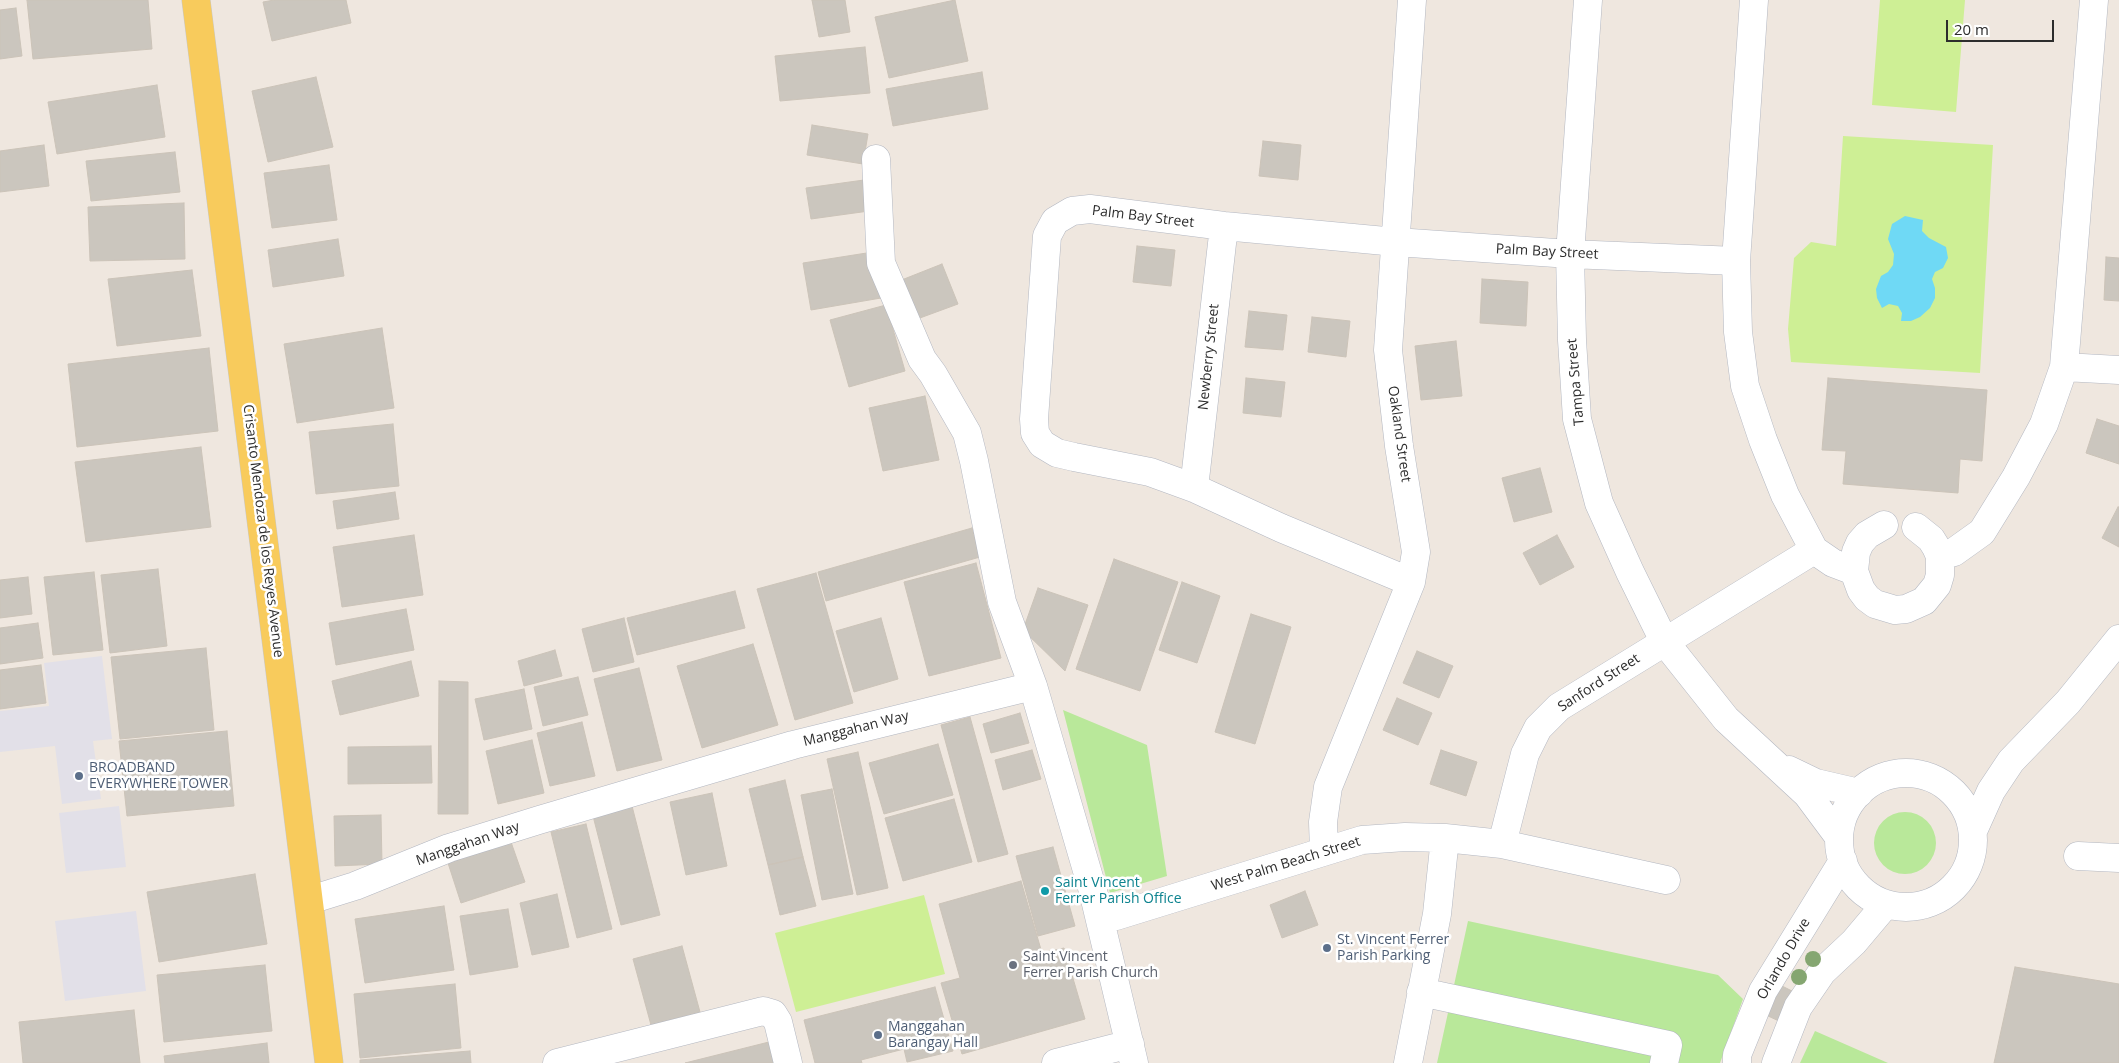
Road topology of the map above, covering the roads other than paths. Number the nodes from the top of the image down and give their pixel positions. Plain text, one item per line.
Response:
1 (196, 0) edge
2 (1412, 0) edge
3 (1588, 0) edge
4 (1754, 0) edge
5 (2094, 0) edge
6 (876, 159) dead end
7 (1224, 226) junction
8 (1396, 242) junction
9 (1570, 254) junction
10 (1736, 261) junction
11 (2064, 367) junction
12 (2119, 370) edge
13 (1194, 488) junction
14 (1884, 525) dead end
15 (1916, 528) dead end
16 (1814, 550) junction
17 (1940, 556) junction
18 (1854, 571) junction
19 (1411, 582) junction
20 (2119, 639) edge
21 (1664, 641) junction
22 (1033, 686) junction
23 (2011, 760) junction
24 (1776, 764) junction
25 (1948, 787) junction
26 (1858, 792) junction
27 (1973, 831) junction
28 (1445, 838) junction
29 (1502, 844) junction
30 (1841, 849) junction
31 (1324, 851) junction
32 (2078, 856) dead end
33 (2119, 858) edge
34 (1666, 880) dead end
35 (310, 900) junction
36 (1886, 904) junction
37 (1116, 916) dead end
38 (1421, 992) junction
39 (1132, 1053) edge
40 (329, 1063) edge
41 (557, 1063) edge
42 (788, 1063) edge
43 (1056, 1063) edge
44 (1408, 1063) edge
45 (1664, 1063) edge
46 (1737, 1063) edge
47 (1776, 1063) edge

1 - 35 main road, Crisanto Mendoza de los Reyes Avenue
2 - 8 street, Oakland Street
3 - 9 street, Tampa Street
4 - 10 street
5 - 11 street
6 - 22 street
7 - 8 street, Palm Bay Street
7 - 13 street, Newberry Street
7 - 13 street, Palm Bay Street
8 - 9 street, Palm Bay Street
8 - 19 street, Oakland Street
9 - 10 street, Palm Bay Street
9 - 21 street, Tampa Street
10 - 16 street
11 - 12 street
11 - 17 street
13 - 19 street, Palm Bay Street
14 - 18 street
15 - 17 street
16 - 18 street
16 - 21 street, Sanford Street
17 - 18 street
19 - 31 street, Oakland Street
20 - 23 street
21 - 24 street, Tampa Street
21 - 29 street, Sanford Street
22 - 35 street, Manggahan Way
22 - 39 street
23 - 25 street
23 - 27 street
24 - 26 street, Tampa Street
24 - 30 street, Tampa Street
25 - 26 street
25 - 27 street
26 - 30 street
27 - 36 street
28 - 29 street, West Palm Beach Street
28 - 31 street, West Palm Beach Street
28 - 38 street
29 - 34 street, West Palm Beach Street
30 - 36 street
30 - 46 street, Orlando Drive
31 - 37 street, West Palm Beach Street
32 - 33 street
35 - 40 main road, Crisanto Mendoza de los Reyes Avenue
36 - 47 street
38 - 44 street
38 - 45 street
39 - 43 street
41 - 42 street

